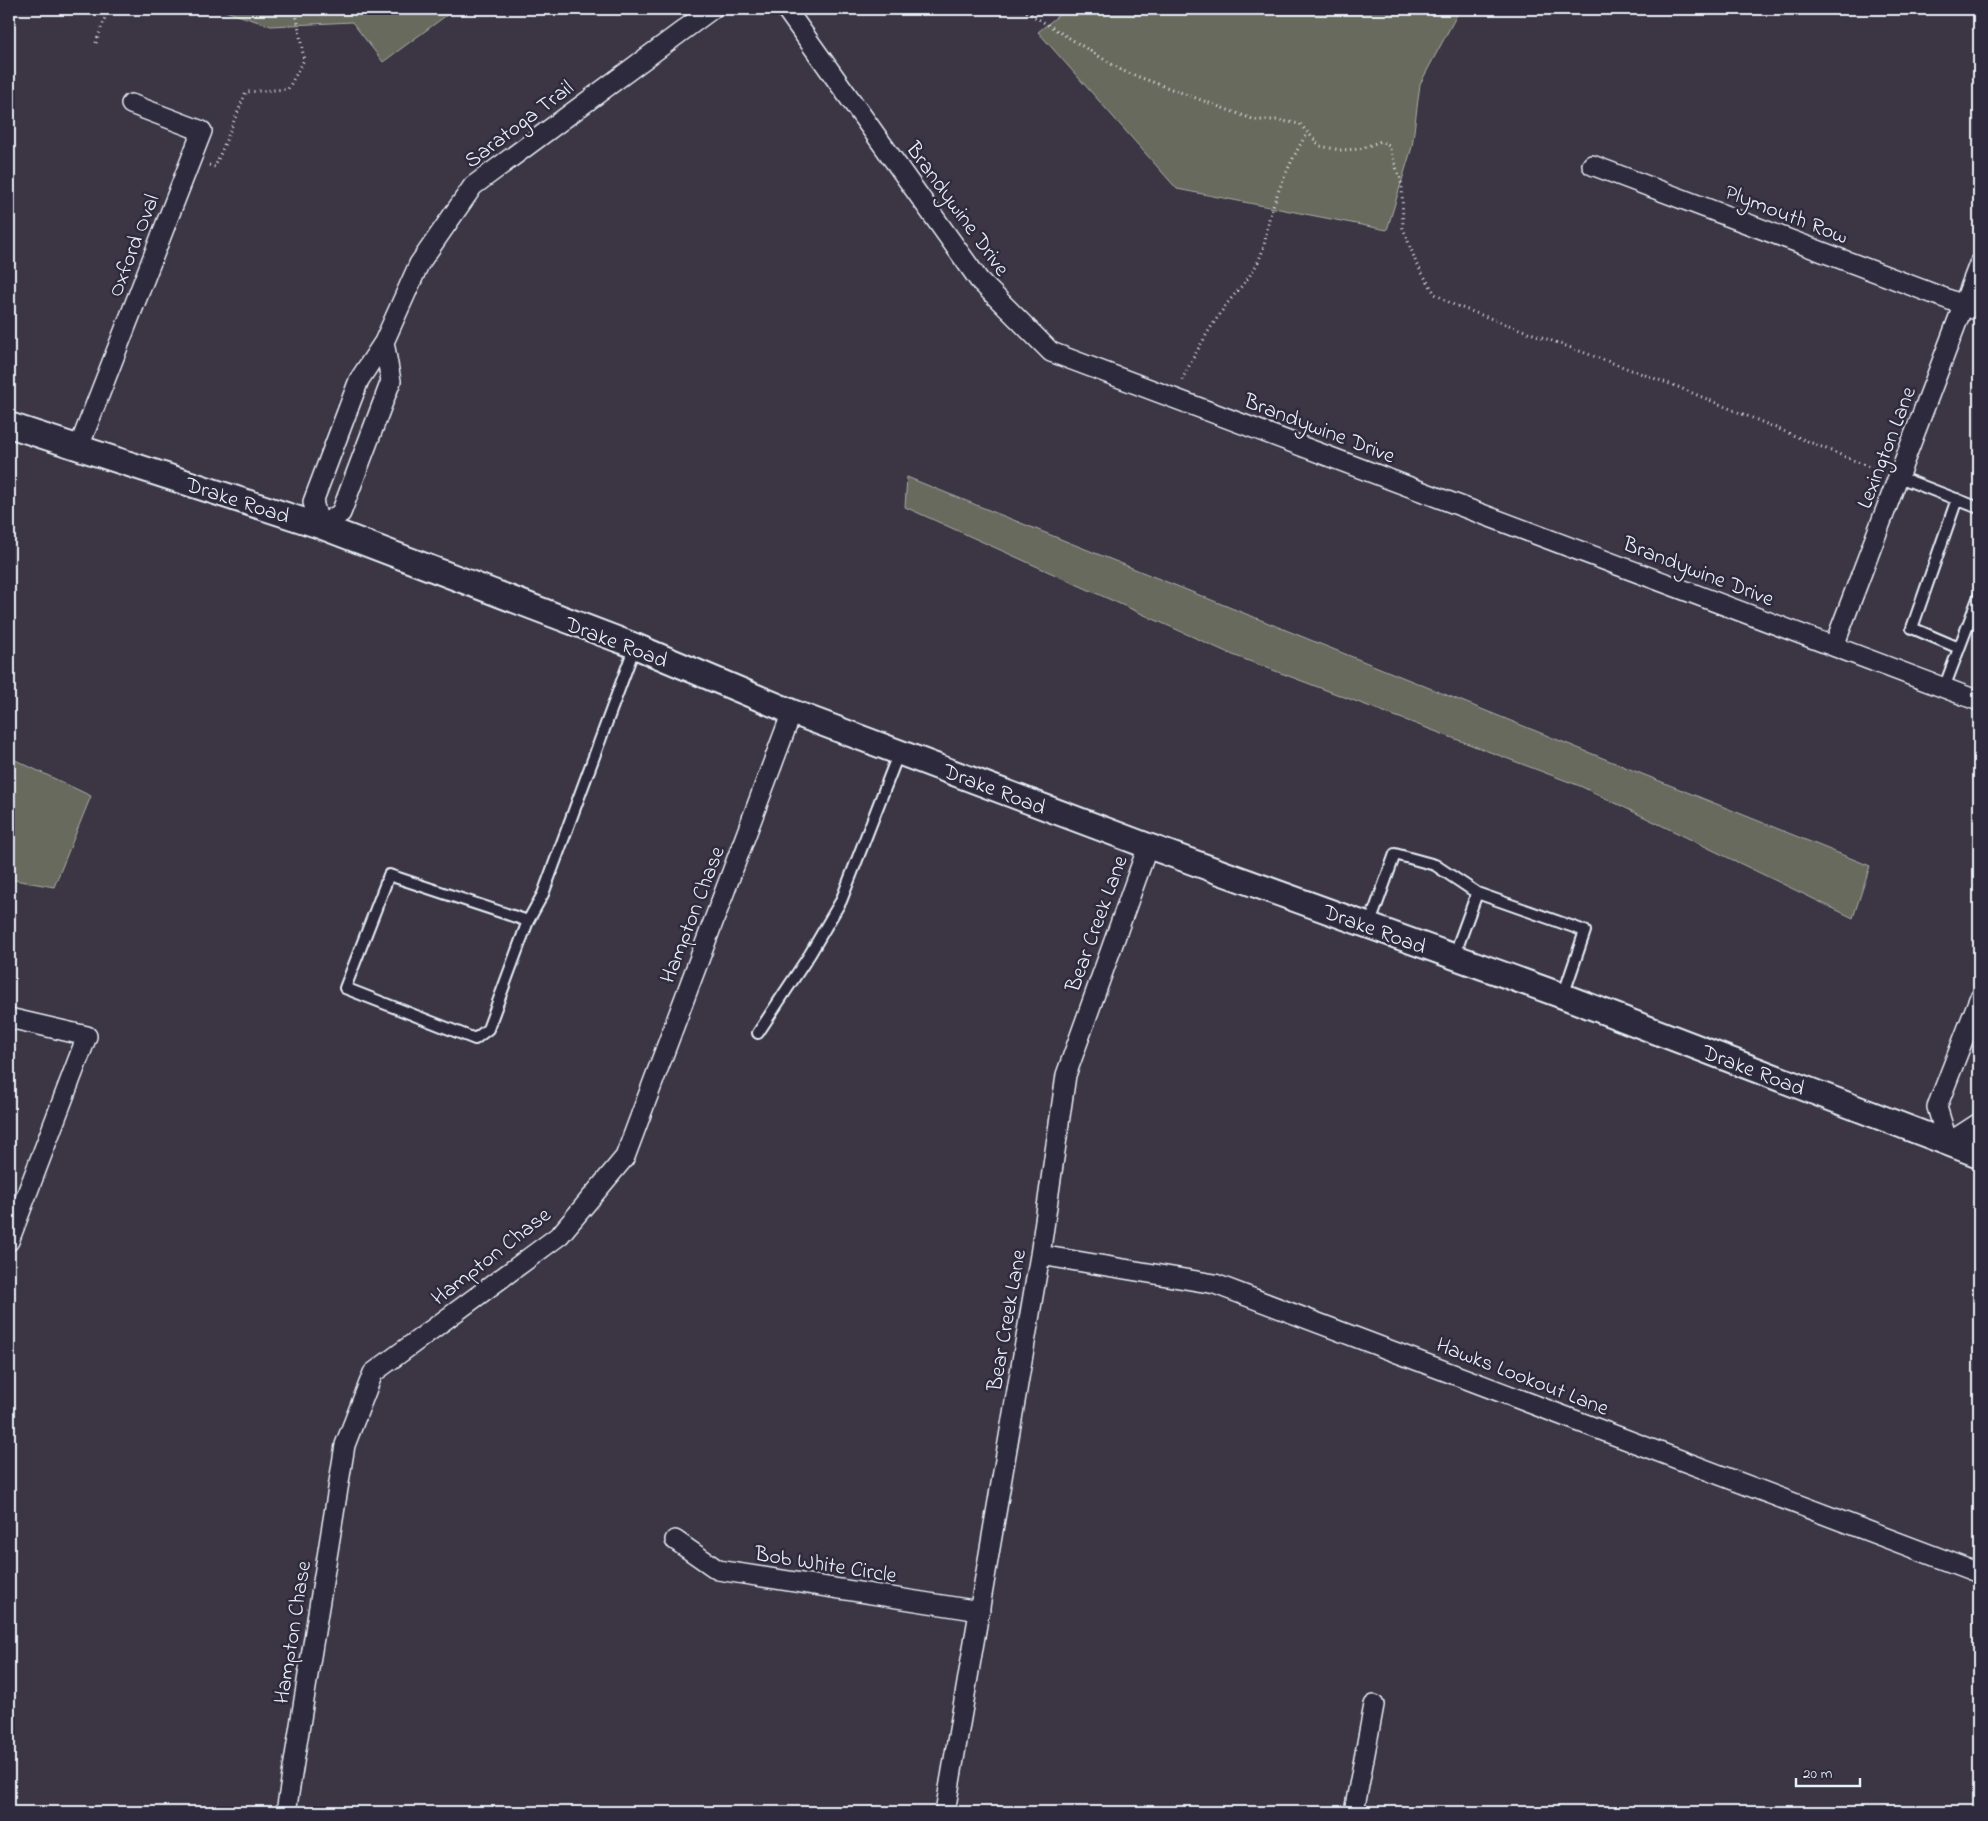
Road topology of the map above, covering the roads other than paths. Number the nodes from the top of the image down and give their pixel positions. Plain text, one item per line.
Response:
1 (712, 9) edge
2 (786, 9) edge
3 (131, 104) dead end
4 (1592, 165) dead end
5 (1979, 264) edge
6 (1972, 308) edge
7 (384, 342) junction
8 (9, 425) edge
9 (79, 447) junction
10 (1899, 477) junction
11 (1957, 499) junction
12 (1979, 508) edge
13 (320, 526) junction
14 (1979, 596) edge
15 (634, 646) junction
16 (1834, 646) junction
17 (1959, 648) junction
18 (1944, 688) junction
19 (1979, 702) edge
20 (792, 712) junction
21 (899, 752) junction
22 (1148, 846) junction
23 (1476, 893) junction
24 (528, 921) junction
25 (1368, 926) junction
26 (1454, 956) junction
27 (1563, 996) junction
28 (1979, 999) edge
29 (9, 1018) edge
30 (758, 1033) dead end
31 (1979, 1122) edge
32 (1948, 1143) junction
33 (1979, 1155) edge
34 (9, 1241) edge
35 (1040, 1256) junction
36 (675, 1540) dead end
37 (1979, 1574) edge
38 (980, 1611) junction
39 (1374, 1705) dead end
40 (286, 1812) edge
41 (945, 1812) edge
42 (1354, 1812) edge

1 - 7 street, Saratoga Trail
2 - 16 street, Brandywine Drive
3 - 9 street, Oxford Oval
4 - 6 street, Plymouth Row
5 - 6 street, Lexington Lane
6 - 10 street, Lexington Lane
7 - 13 street, Saratoga Trail
7 - 13 street
8 - 9 street, Drake Road
9 - 13 street, Drake Road
10 - 11 lane
10 - 16 street, Lexington Lane
11 - 12 lane
11 - 17 lane
13 - 15 street, Drake Road
14 - 17 lane
15 - 20 street, Drake Road
15 - 24 lane
16 - 18 street, Brandywine Drive
17 - 18 lane
18 - 19 street, Brandywine Drive
20 - 21 street, Drake Road
20 - 40 street, Hampton Chase
21 - 22 street, Drake Road
21 - 30 lane
22 - 25 street, Drake Road
22 - 35 street, Bear Creek Lane
23 - 25 lane
23 - 26 lane
23 - 27 lane
24 - 24 lane
25 - 26 street, Drake Road
26 - 27 street, Drake Road
27 - 32 street, Drake Road
28 - 32 street
29 - 34 street
31 - 32 street
32 - 33 street, Drake Road
35 - 37 street, Hawks Lookout Lane
35 - 38 street, Bear Creek Lane
36 - 38 street, Bob White Circle
38 - 41 street, Bear Creek Lane
39 - 42 street

